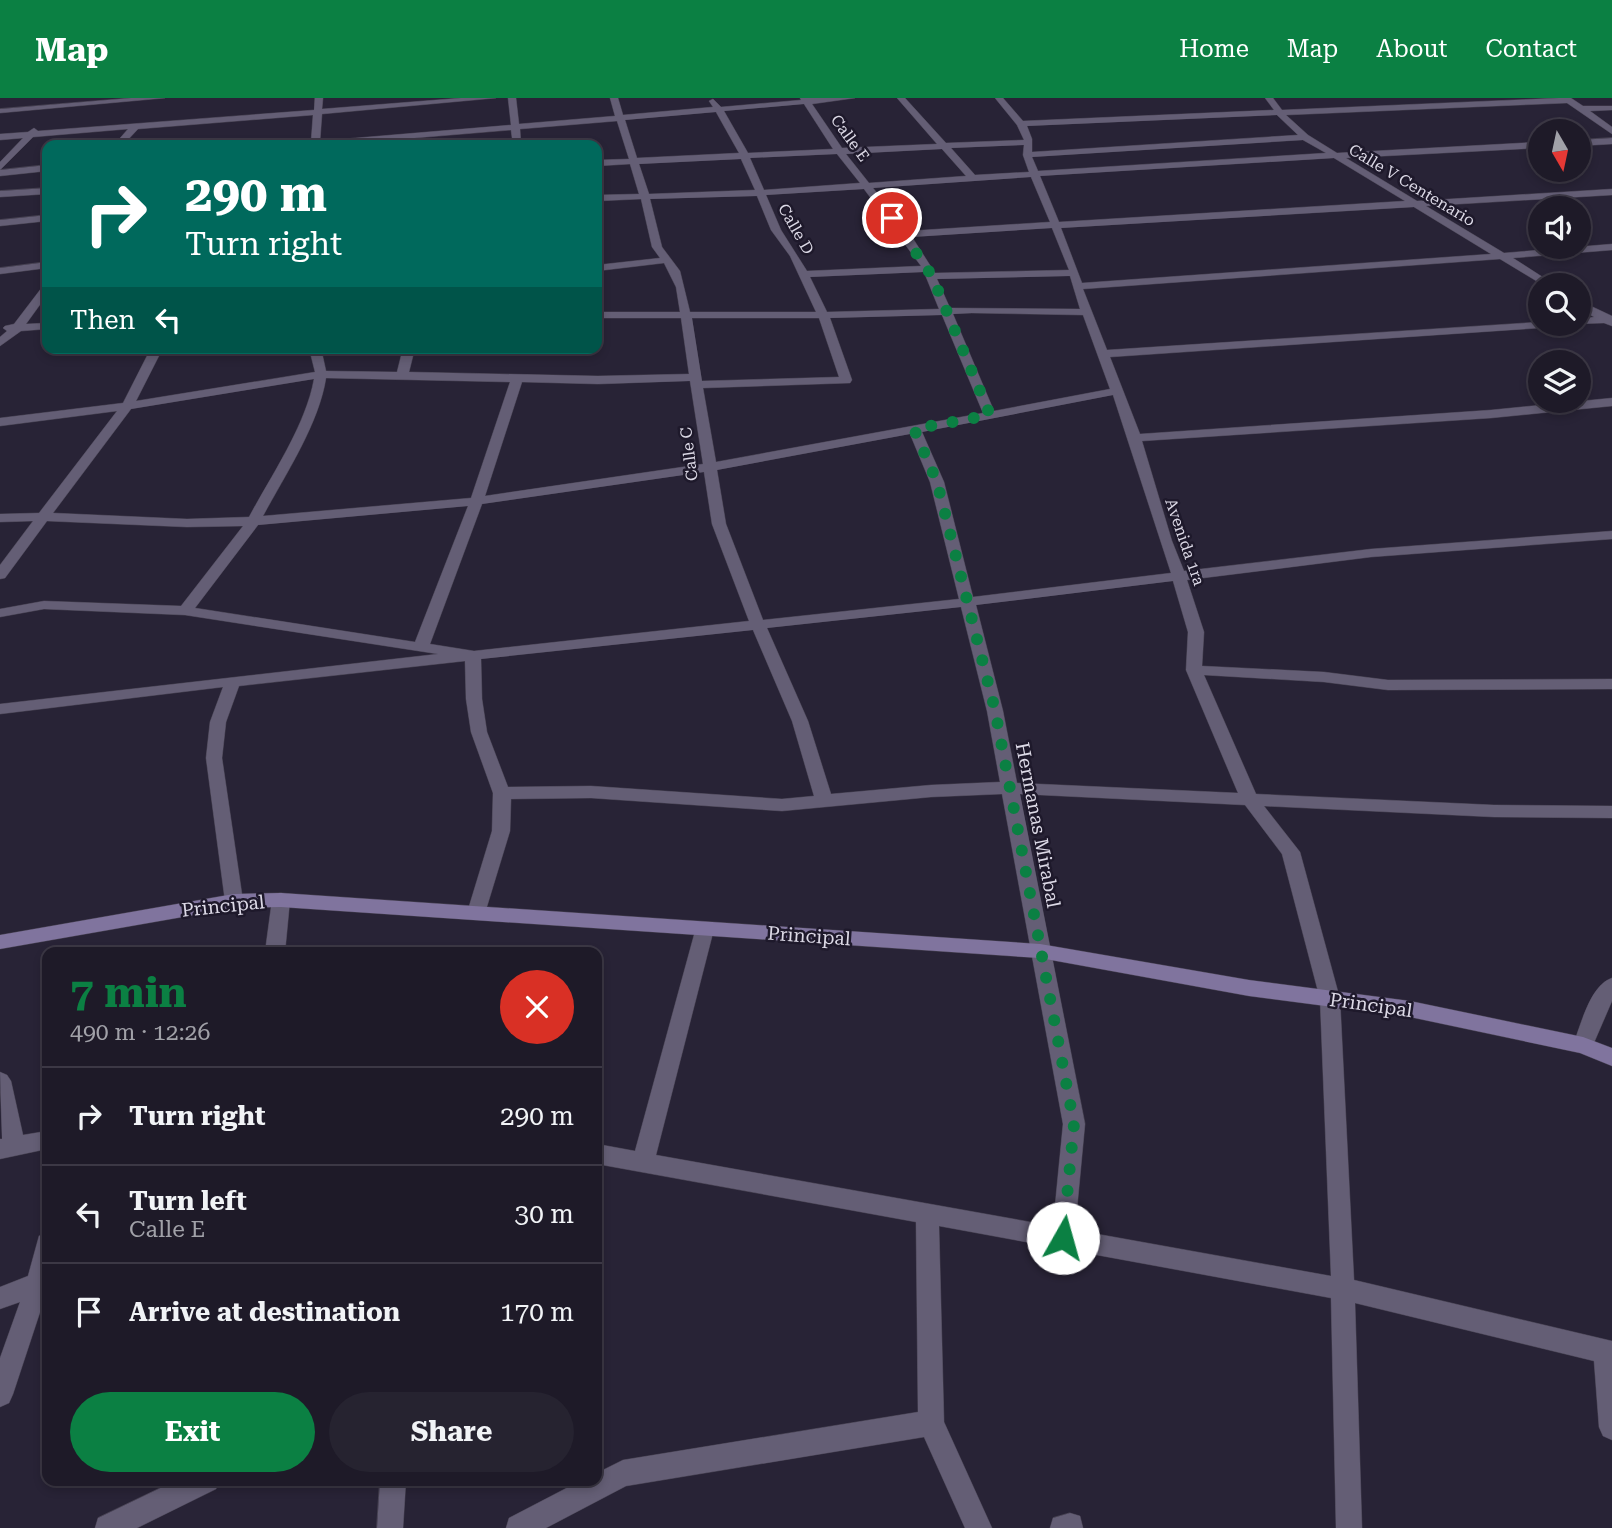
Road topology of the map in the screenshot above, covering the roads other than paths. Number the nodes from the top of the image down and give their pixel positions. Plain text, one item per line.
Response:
1 (63, 98) edge
2 (161, 98) edge
3 (319, 98) edge
4 (492, 98) edge
5 (512, 98) edge
6 (614, 98) edge
7 (710, 98) edge
8 (851, 98) edge
9 (901, 98) edge
10 (999, 98) edge
11 (1269, 98) edge
12 (1567, 99) edge
13 (805, 100) edge
14 (421, 101) edge
15 (1579, 108) junction
16 (1612, 108) edge
17 (53, 109) junction
18 (718, 110) junction
19 (0, 111) edge
20 (318, 112) junction
21 (1280, 113) junction
22 (46, 117) dead end
23 (622, 119) junction
24 (1022, 124) junction
25 (136, 125) junction
26 (38, 126) dead end
27 (516, 128) junction
28 (425, 131) edge
29 (1612, 131) edge
30 (30, 135) junction
31 (0, 137) edge
32 (1305, 137) junction
33 (122, 140) edge
34 (315, 140) edge
35 (354, 140) edge
36 (517, 140) edge
37 (1612, 141) edge
38 (1591, 142) edge
39 (942, 146) junction
40 (1528, 146) edge
41 (1027, 148) junction
42 (839, 151) junction
43 (1333, 156) junction
44 (743, 157) junction
45 (632, 160) junction
46 (602, 163) edge
47 (0, 167) edge
48 (42, 169) edge
49 (0, 173) edge
50 (1035, 175) junction
51 (974, 180) junction
52 (866, 186) junction
53 (42, 191) edge
54 (1612, 192) edge
55 (760, 193) junction
56 (0, 194) edge
57 (645, 197) junction
58 (602, 198) edge
59 (1412, 203) junction
60 (42, 219) edge
61 (0, 223) edge
62 (1055, 223) junction
63 (905, 233) junction
64 (1612, 247) edge
65 (1500, 255) junction
66 (666, 260) junction
67 (42, 266) edge
68 (602, 267) edge
69 (0, 271) edge
70 (930, 272) junction
71 (1530, 273) edge
72 (803, 274) junction
73 (1076, 280) junction
74 (42, 295) edge
75 (1591, 310) edge
76 (948, 312) junction
77 (1087, 312) junction
78 (686, 314) junction
79 (822, 315) junction
80 (602, 316) edge
81 (1610, 320) edge
82 (1591, 321) edge
83 (42, 326) edge
84 (1528, 326) edge
85 (17, 328) junction
86 (0, 329) edge
87 (0, 343) edge
88 (154, 354) edge
89 (316, 354) edge
90 (407, 354) edge
91 (1105, 354) junction
92 (321, 374) junction
93 (402, 375) junction
94 (517, 379) junction
95 (697, 381) junction
96 (1116, 391) junction
97 (1612, 402) edge
98 (127, 406) junction
99 (990, 415) junction
100 (0, 422) edge
101 (914, 429) junction
102 (1135, 438) junction
103 (710, 465) junction
104 (477, 500) junction
105 (44, 516) junction
106 (0, 518) edge
107 (254, 521) junction
108 (1612, 535) edge
109 (0, 575) edge
110 (1179, 576) junction
111 (968, 602) junction
112 (185, 611) junction
113 (0, 613) edge
114 (760, 624) junction
115 (421, 647) junction
116 (473, 655) junction
117 (1194, 670) junction
118 (233, 681) junction
119 (1612, 684) edge
120 (0, 709) edge
121 (1009, 788) junction
122 (502, 793) junction
123 (1250, 800) junction
124 (825, 802) junction
125 (1612, 812) edge
126 (281, 900) junction
127 (234, 901) junction
128 (476, 913) junction
129 (704, 929) junction
130 (0, 942) edge
131 (276, 947) edge
132 (1040, 951) junction
133 (1610, 987) edge
134 (1330, 999) junction
135 (1583, 1045) junction
136 (1612, 1057) edge
137 (0, 1080) edge
138 (42, 1141) edge
139 (8, 1147) edge
140 (602, 1155) edge
141 (643, 1163) junction
142 (927, 1214) junction
143 (1063, 1238) junction
144 (42, 1266) edge
145 (38, 1283) junction
146 (1343, 1289) junction
147 (0, 1298) edge
148 (1609, 1353) edge
149 (0, 1394) edge
150 (931, 1423) junction
151 (1612, 1427) edge
152 (602, 1484) edge
153 (195, 1486) edge
154 (393, 1486) edge
155 (598, 1486) edge
156 (108, 1528) edge
157 (390, 1528) edge
158 (519, 1528) edge
159 (979, 1528) edge
160 (1349, 1528) edge

1 - 17 street
2 - 17 street
3 - 20 street
4 - 14 street
5 - 27 street
6 - 23 street, Calle C
7 - 18 street, Calle D
8 - 13 street
9 - 39 street
10 - 24 street, Avenida 1ra
11 - 21 street, Calle V Centenario
12 - 15 street
12 - 21 street
13 - 18 street
13 - 42 street, Calle E
14 - 20 street
14 - 28 street
15 - 16 street
15 - 29 street
17 - 19 street
17 - 22 street
18 - 23 street
18 - 44 street, Calle D
20 - 25 street
20 - 34 street
21 - 24 street
21 - 32 street, Calle V Centenario
23 - 27 street
23 - 45 street, Calle C
24 - 41 street, Avenida 1ra
25 - 30 street
25 - 33 street
26 - 30 street
27 - 28 street
27 - 36 street
28 - 35 street
30 - 31 street
30 - 47 street
32 - 41 street
32 - 43 street, Calle V Centenario
37 - 38 street
39 - 41 street
39 - 42 street
39 - 51 street
40 - 43 street
41 - 50 street, Avenida 1ra
42 - 44 street
42 - 52 street, Calle E
43 - 50 street
43 - 59 street, Calle V Centenario
44 - 45 street
44 - 55 street, Calle D
45 - 46 street
45 - 57 street, Calle C
48 - 49 street
50 - 51 street
50 - 62 street, Avenida 1ra
51 - 52 street
52 - 55 street
52 - 63 street, Calle E
53 - 56 street
54 - 59 street
55 - 57 street
55 - 72 street, Calle D
57 - 58 street
57 - 66 street, Calle C
59 - 62 street
59 - 65 street, Calle V Centenario
60 - 61 street
62 - 63 street
62 - 73 street, Avenida 1ra
63 - 70 street, Calle E
64 - 65 street
65 - 71 street, Calle V Centenario
65 - 73 street
66 - 68 street
66 - 78 street, Calle C
67 - 69 street
70 - 72 street
70 - 73 street
70 - 76 street, Calle E
72 - 79 street, Calle D
73 - 77 street, Avenida 1ra
74 - 85 street
75 - 81 street
76 - 77 street
76 - 79 street
76 - 99 street, Calle E
77 - 91 street, Avenida 1ra
78 - 79 street
78 - 80 street
78 - 95 street, Calle C
79 - 95 street, Calle D
81 - 82 street
83 - 85 street
84 - 91 street
85 - 86 street
85 - 87 street
88 - 98 street
89 - 92 street
90 - 93 street
91 - 96 street, Avenida 1ra
92 - 93 street
92 - 98 street
92 - 107 street
93 - 94 street
94 - 95 street
94 - 104 street
95 - 103 street, Calle C
96 - 99 street
96 - 102 street, Avenida 1ra
97 - 102 street
98 - 100 street
98 - 105 street
99 - 101 street
101 - 103 street
101 - 111 street, Hermanas Mirabal
102 - 110 street, Avenida 1ra
103 - 104 street
103 - 114 street, Calle C
104 - 107 street
104 - 115 street
105 - 106 street
105 - 107 street
105 - 109 street
107 - 112 street
108 - 110 street
110 - 111 street
110 - 117 street, Avenida 1ra
111 - 114 street
111 - 121 street, Hermanas Mirabal
112 - 113 street
112 - 115 street
114 - 116 street
114 - 124 street, Calle C
115 - 116 street
116 - 118 street
116 - 122 street
117 - 119 street
117 - 123 street, Avenida 1ra
118 - 120 street
118 - 127 street
121 - 123 street
121 - 124 street
121 - 132 street, Hermanas Mirabal
122 - 124 street
122 - 128 street
123 - 125 street
123 - 134 street, Avenida 1ra
126 - 127 street, Principal
126 - 128 street, Principal
126 - 131 street
127 - 130 street, Principal
128 - 129 street, Principal
129 - 132 street, Principal
129 - 141 street
132 - 134 street, Principal
132 - 143 street, Hermanas Mirabal
133 - 135 street
134 - 135 street, Principal
134 - 146 street, Avenida 1ra
135 - 136 street, Principal
137 - 139 street
138 - 139 street
140 - 141 street
141 - 142 street
142 - 143 street
142 - 150 street
143 - 146 street
144 - 145 street
145 - 147 street
145 - 149 street
146 - 148 street
146 - 160 street, Avenida 1ra
148 - 151 street
150 - 152 street
150 - 159 street
153 - 156 street
154 - 157 street
155 - 158 street

